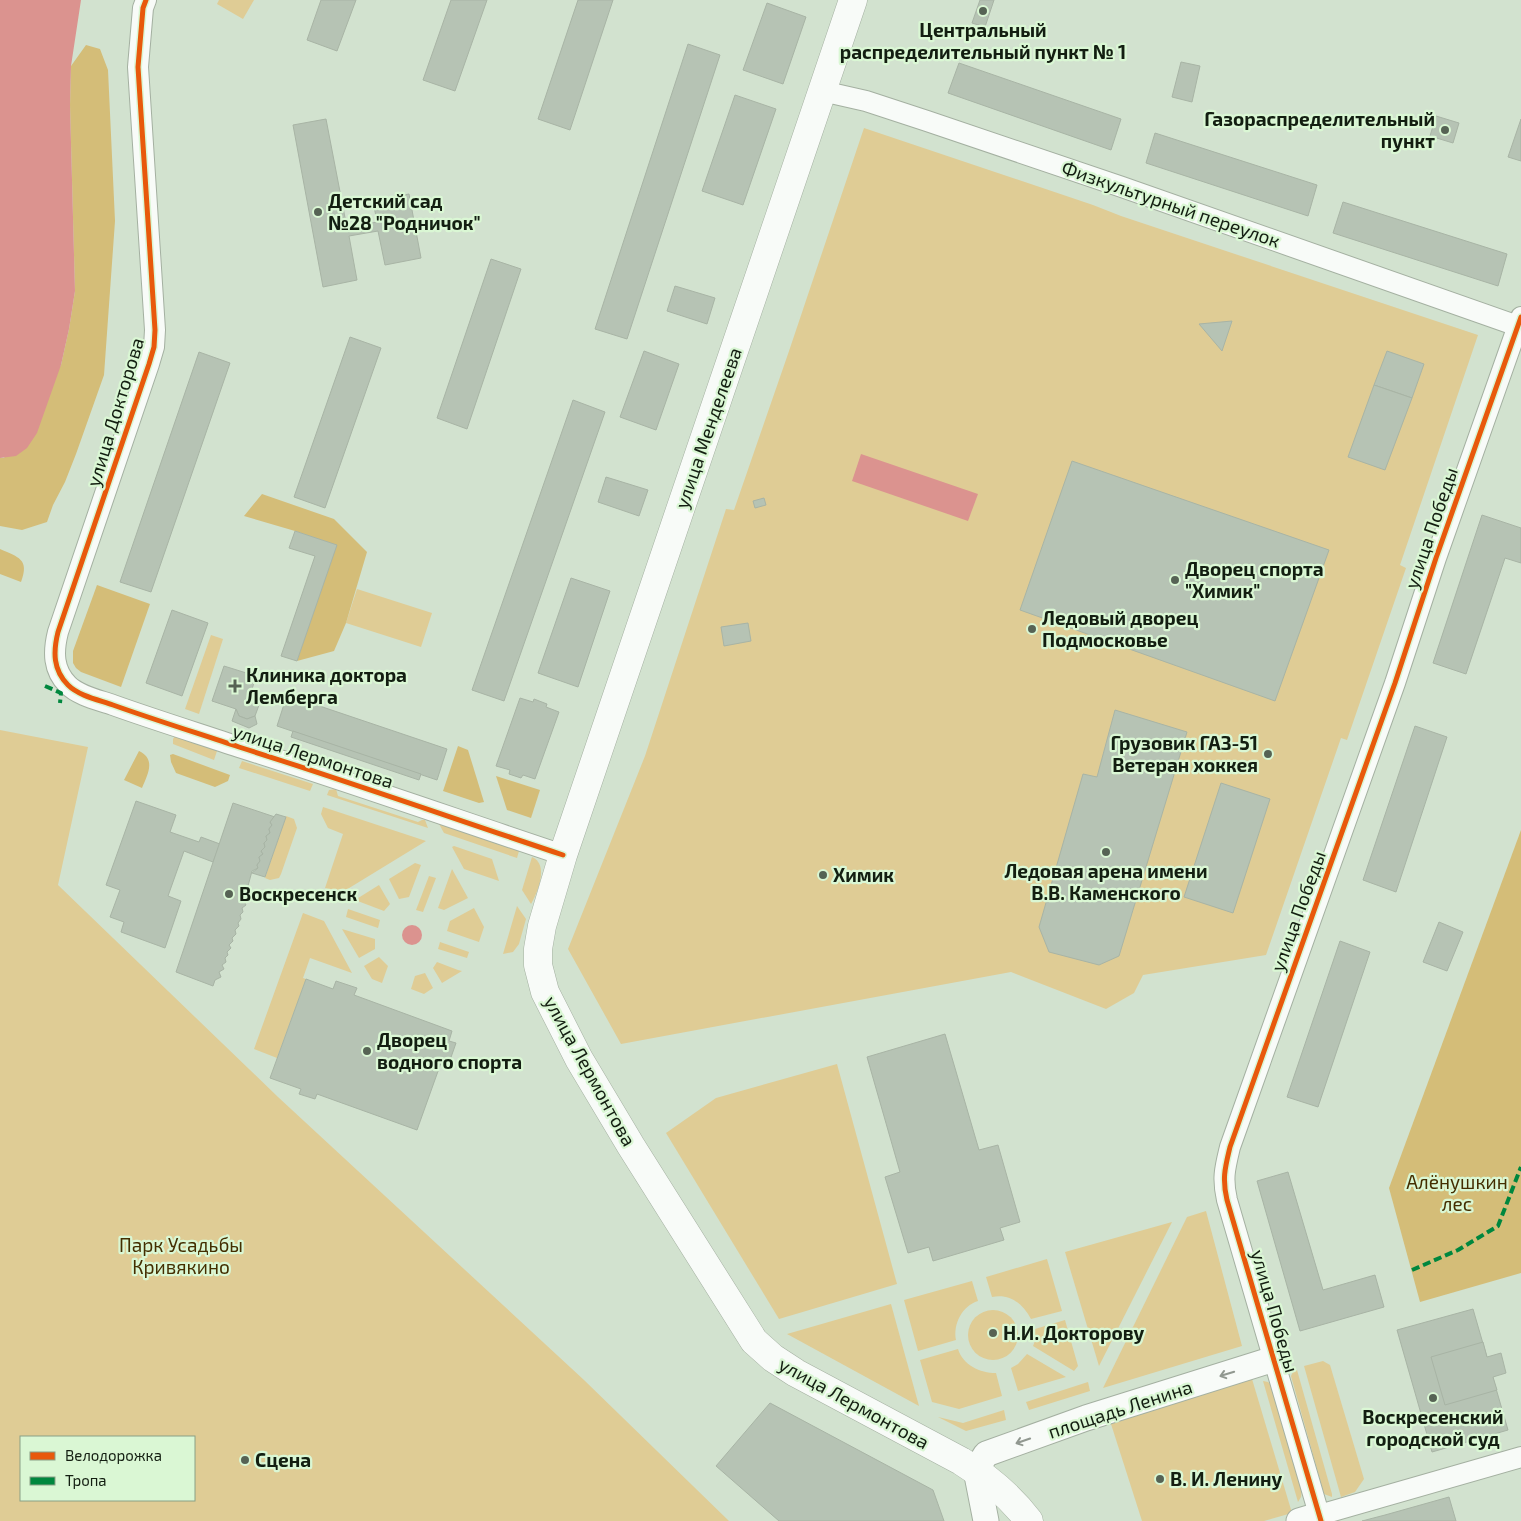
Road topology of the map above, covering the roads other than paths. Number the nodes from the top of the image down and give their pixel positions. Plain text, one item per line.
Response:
1 (146, 0) edge
2 (853, 0) edge
3 (822, 91) junction
4 (1519, 321) edge
5 (60, 675) joint
6 (563, 855) junction
7 (1274, 1360) junction
8 (1521, 1457) edge
9 (976, 1470) junction
10 (1313, 1519) edge
11 (986, 1521) edge
12 (1029, 1521) edge

1 - 5 street, улица Докторова
2 - 3 main road, улица Менделеева
3 - 4 street, Физкультурный переулок
3 - 6 main road, улица Менделеева
4 - 7 street, улица Победы
5 - 6 street, улица Лермонтова
6 - 9 main road, улица Лермонтова
7 -> 9 street, площадь Ленина
7 - 10 street, улица Победы
8 - 10 street
9 - 11 street
9 - 12 main road, улица Лермонтова

